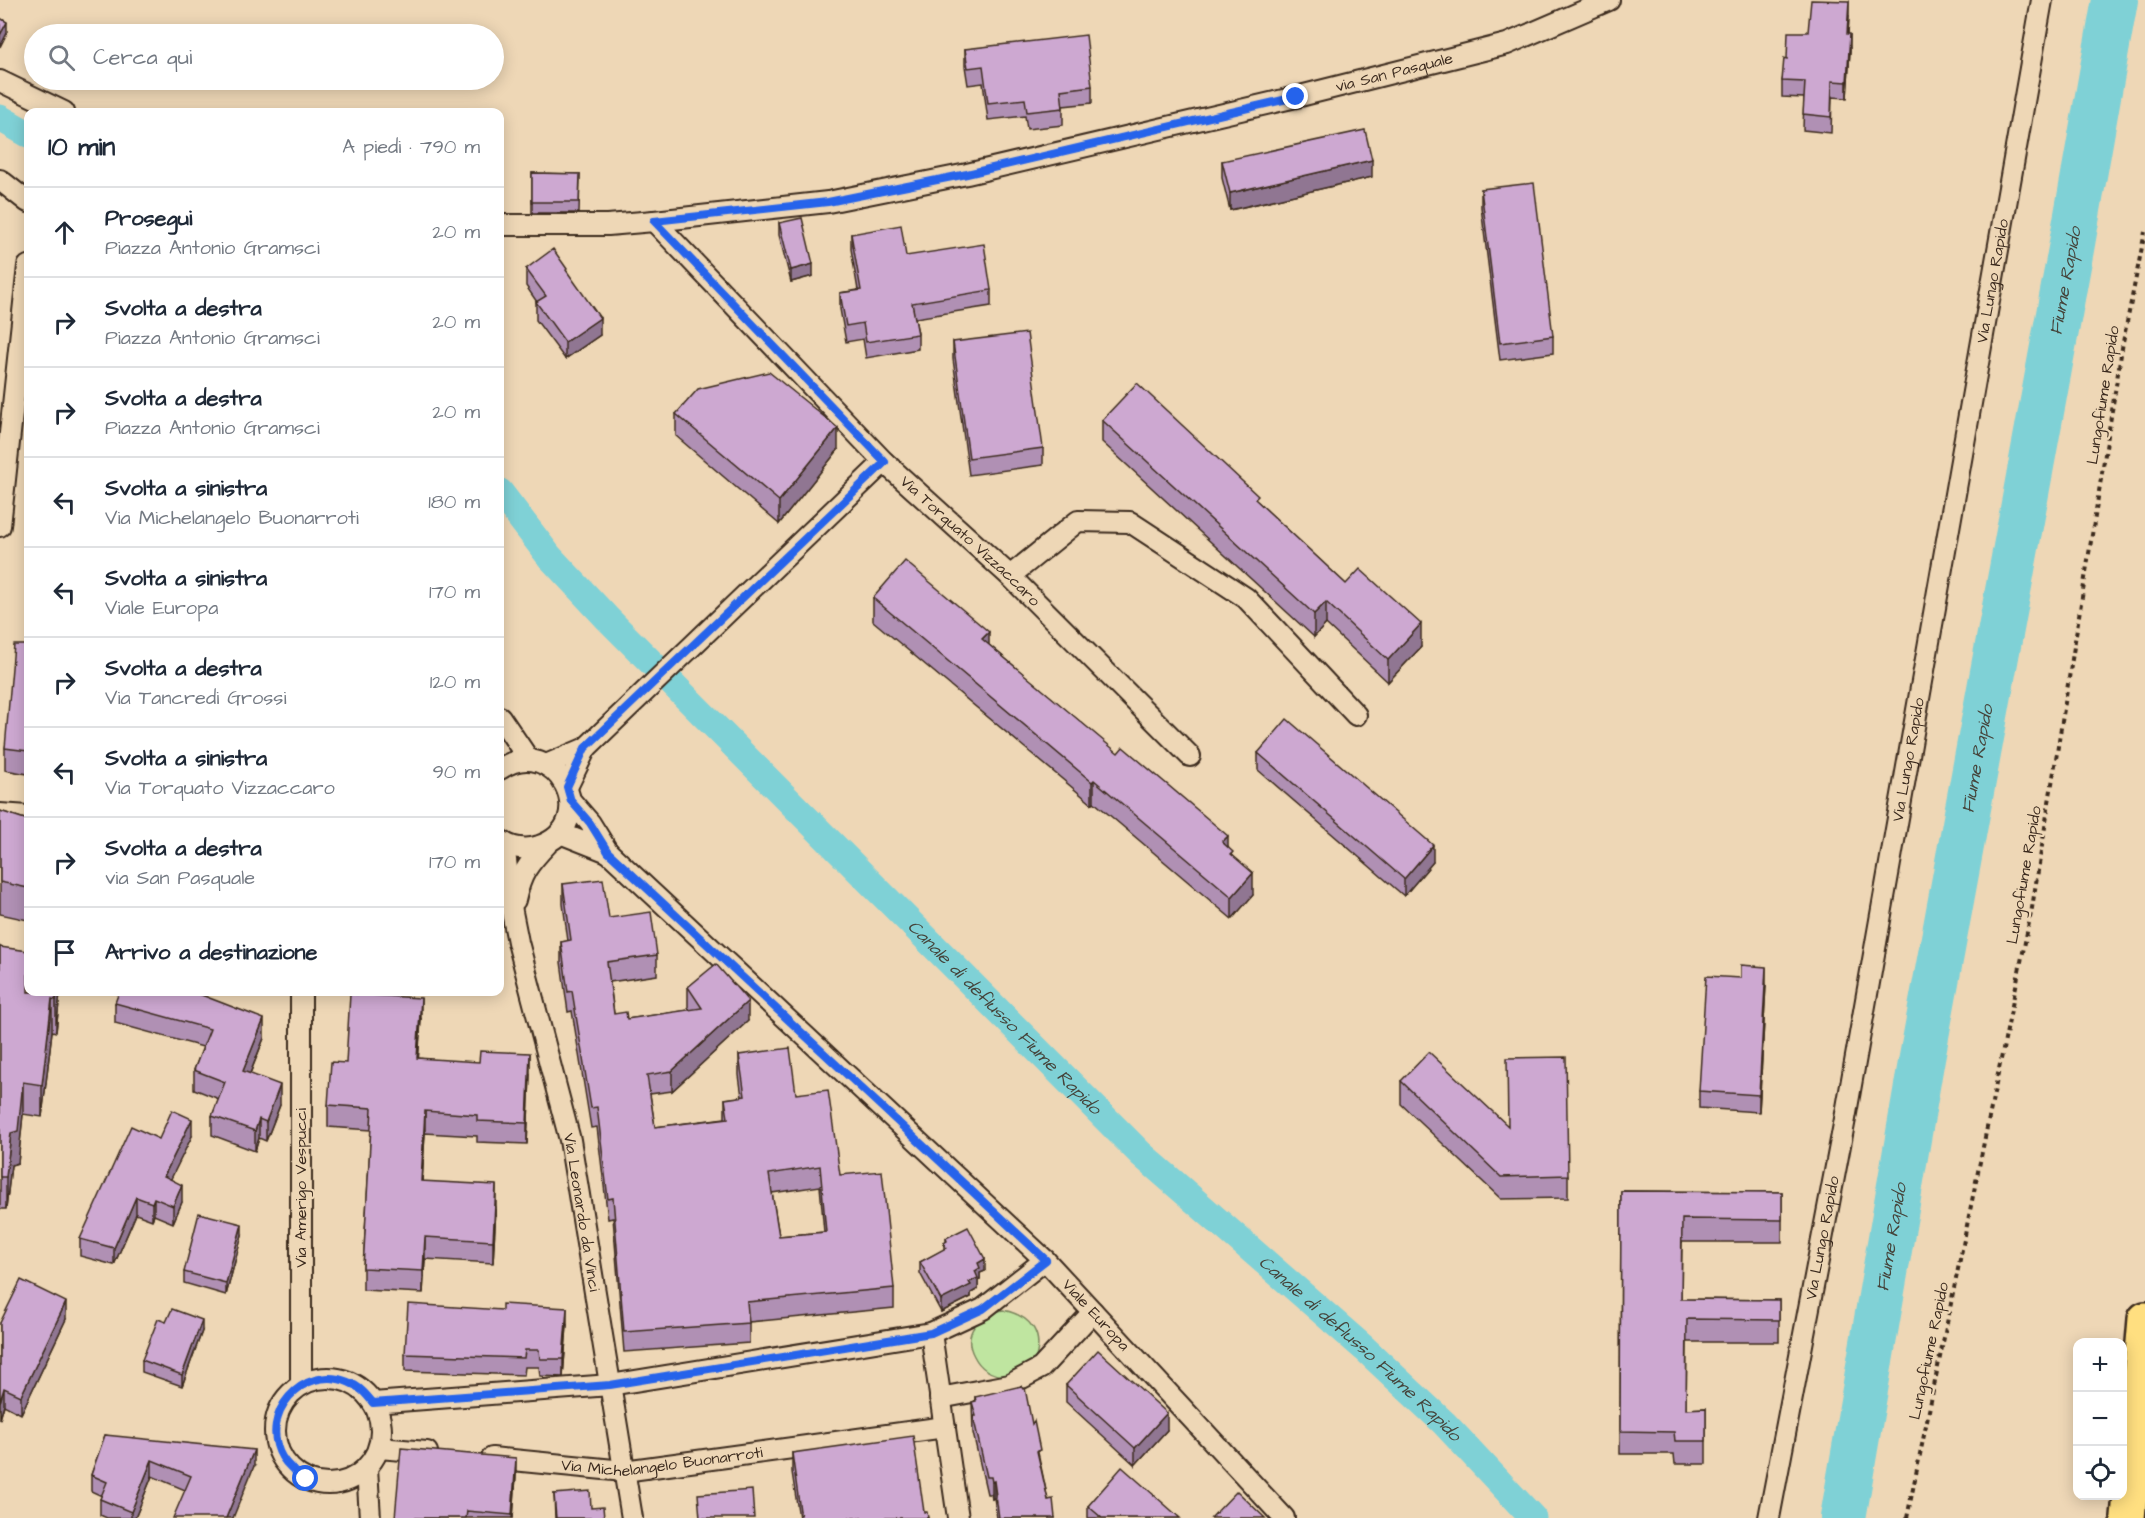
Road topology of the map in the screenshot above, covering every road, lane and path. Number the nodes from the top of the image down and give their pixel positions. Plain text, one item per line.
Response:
1 (1609, 0) edge
2 (2042, 0) edge
3 (0, 81) edge
4 (56, 108) edge
5 (0, 180) edge
6 (24, 199) edge
7 (654, 221) junction
8 (504, 225) edge
9 (2145, 232) edge
10 (24, 303) edge
11 (885, 462) junction
12 (0, 526) edge
13 (1010, 576) junction
14 (1356, 715) dead end
15 (504, 722) edge
16 (585, 748) junction
17 (1190, 756) dead end
18 (538, 763) junction
19 (504, 767) edge
20 (569, 794) junction
21 (0, 814) edge
22 (24, 816) edge
23 (0, 830) edge
24 (24, 834) edge
25 (554, 838) junction
26 (504, 842) edge
27 (608, 852) junction
28 (504, 855) edge
29 (512, 912) junction
30 (301, 996) edge
31 (1046, 1260) junction
32 (1094, 1312) junction
33 (2145, 1318) edge
34 (931, 1333) junction
35 (301, 1385) junction
36 (610, 1385) junction
37 (940, 1398) junction
38 (373, 1403) junction
39 (945, 1427) junction
40 (379, 1448) junction
41 (449, 1454) edge
42 (472, 1457) edge
43 (367, 1468) junction
44 (624, 1471) junction
45 (370, 1518) edge
46 (632, 1518) edge
47 (958, 1518) edge
48 (1284, 1518) edge
49 (1769, 1518) edge
50 (1907, 1518) edge
51 (2128, 1518) edge

1 - 7 street, via San Pasquale
2 - 49 street, Via Lungo Rapido
3 - 4 street
5 - 6 street
7 - 8 street, via San Pasquale
7 - 11 street, Via Torquato Vizzaccaro
9 - 50 path, Lungofiume Rapido
10 - 12 street
11 - 13 street, Via Torquato Vizzaccaro
11 - 16 street
13 - 14 street
13 - 17 street, Via Torquato Vizzaccaro
15 - 18 street, Viale Europa
16 - 18 street
16 - 20 street
18 - 19 street
18 - 20 street, Viale Europa
20 - 25 street
20 - 27 street, Viale Europa
21 - 22 street
23 - 24 street
25 - 26 street
25 - 27 street, Viale Europa
25 - 29 street, Via Leonardo da Vinci
27 - 31 street, Viale Europa
28 - 29 street, Via Leonardo da Vinci
29 - 36 street, Via Leonardo da Vinci
30 - 35 street, Via Amerigo Vespucci
31 - 32 street, Viale Europa
31 - 34 street
32 - 37 street
32 - 48 street, Viale Europa
33 - 51 highway
34 - 36 street
34 - 37 street
35 - 38 street
35 - 43 street
36 - 38 street
36 - 44 street, Via Leonardo da Vinci
37 - 39 street
38 - 40 street
39 - 44 street, Via Michelangelo Buonarroti
39 - 47 street
40 - 41 street
40 - 43 street
42 - 44 street, Via Michelangelo Buonarroti
43 - 45 street
44 - 46 street, Via Leonardo da Vinci

